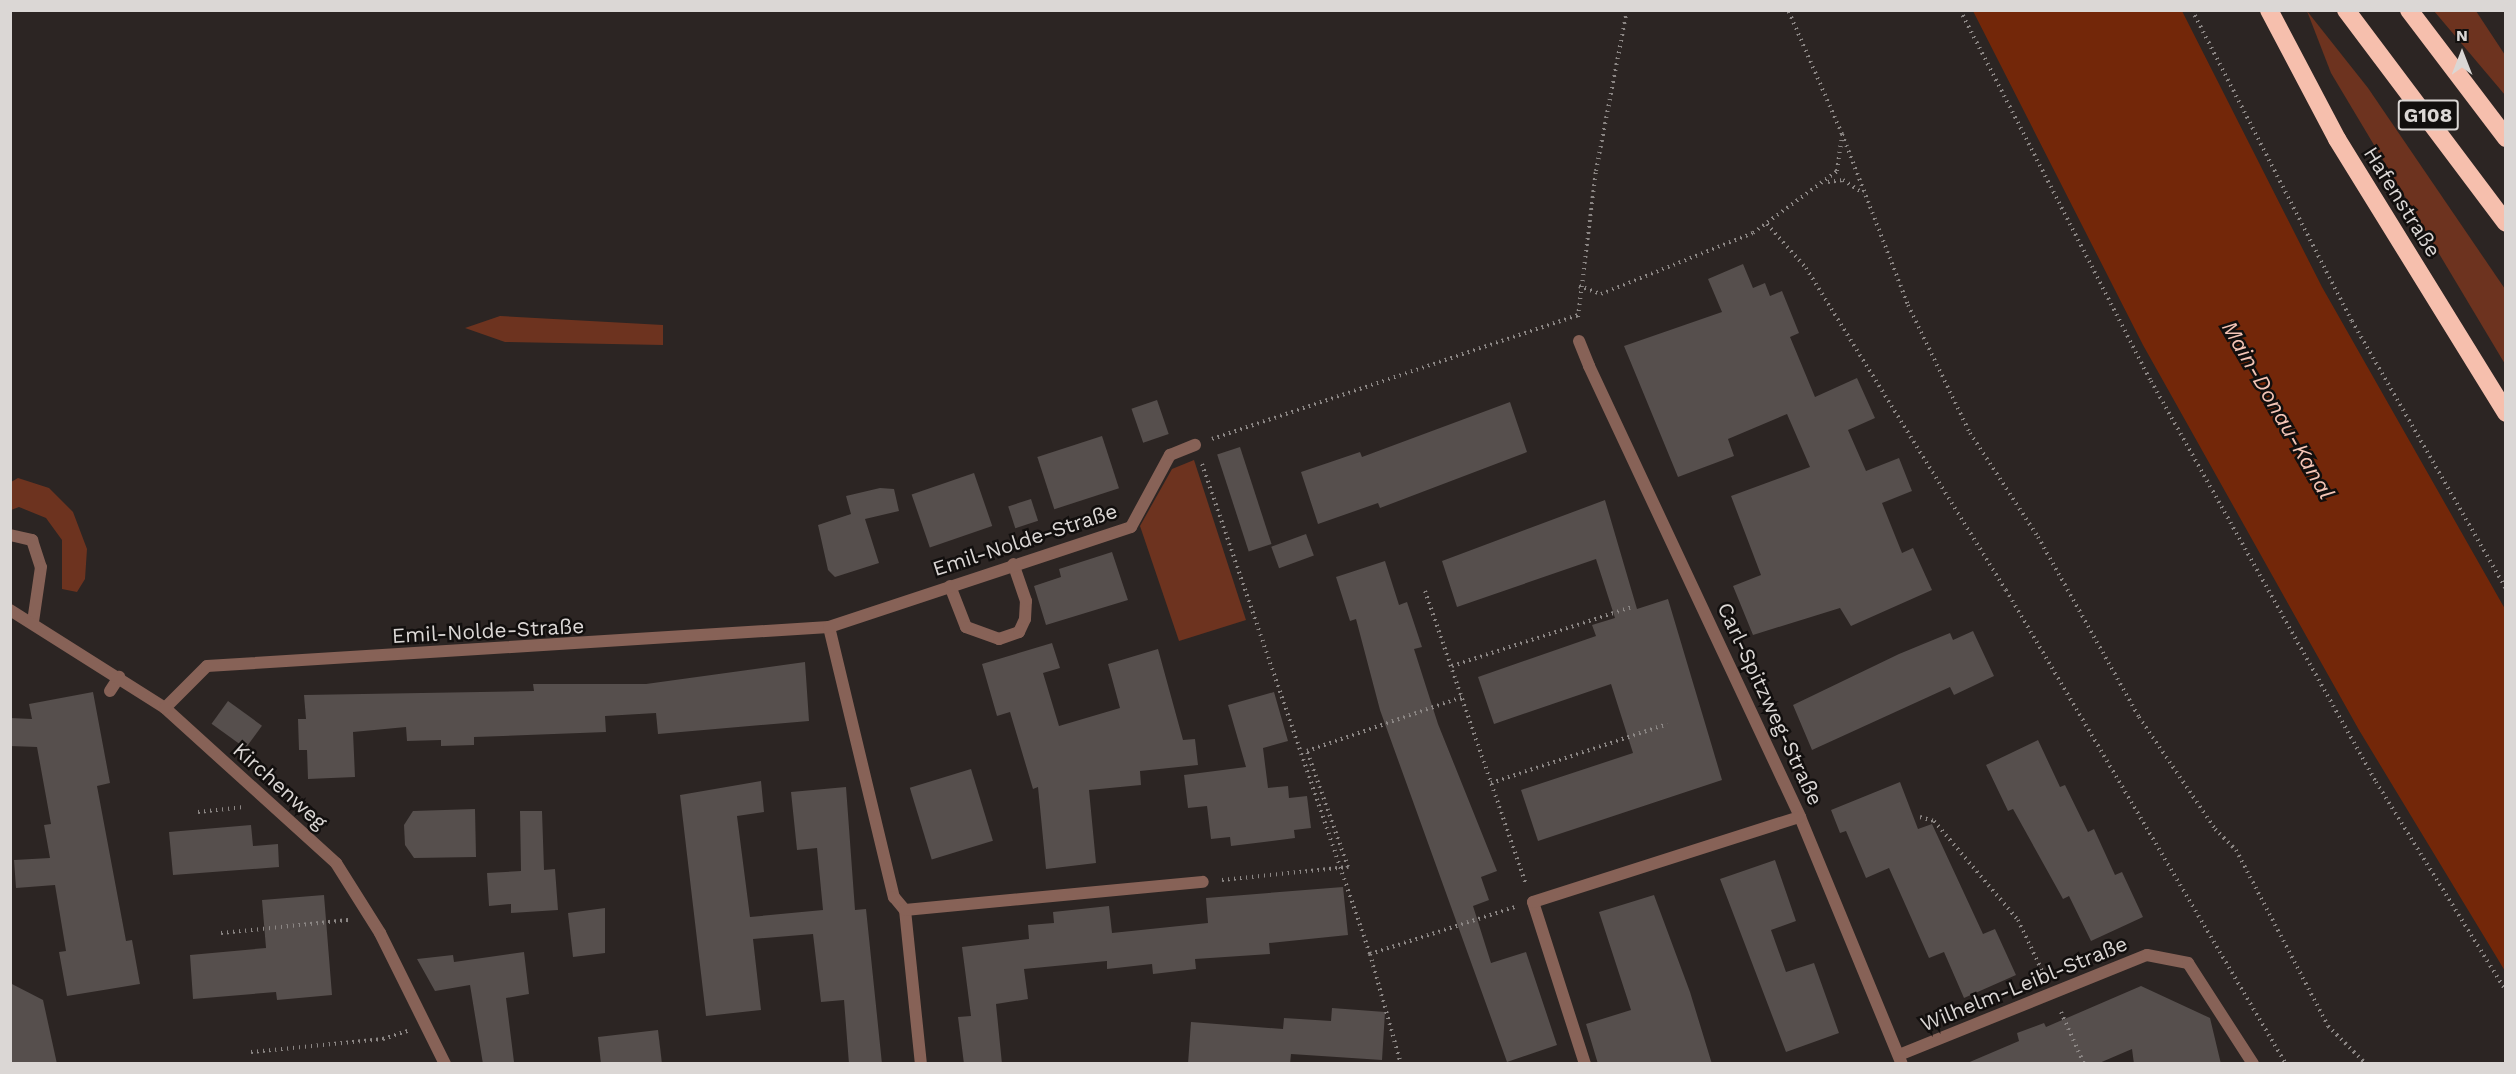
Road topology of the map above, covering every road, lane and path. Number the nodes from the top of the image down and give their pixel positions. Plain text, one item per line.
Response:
1 (1627, 10) edge
2 (1788, 10) edge
3 (1960, 10) edge
4 (2192, 10) edge
5 (2269, 10) edge
6 (2346, 10) edge
7 (2409, 10) edge
8 (1842, 134) junction
9 (2505, 138) edge
10 (1824, 184) junction
11 (1865, 194) junction
12 (2505, 223) edge
13 (1767, 224) junction
14 (1580, 286) junction
15 (1578, 315) junction
16 (1580, 341) joint
17 (2505, 413) edge
18 (1195, 445) junction
19 (10, 535) edge
20 (1013, 564) junction
21 (950, 586) junction
22 (2505, 589) edge
23 (1425, 591) dead end
24 (1631, 607) dead end
25 (10, 610) edge
26 (33, 622) junction
27 (829, 627) junction
28 (1452, 666) junction
29 (119, 677) junction
30 (110, 691) dead end
31 (1462, 697) junction
32 (165, 708) junction
33 (1667, 724) dead end
34 (1491, 783) junction
35 (262, 796) junction
36 (198, 812) dead end
37 (1800, 817) junction
38 (1920, 817) dead end
39 (1340, 868) junction
40 (1203, 882) joint
41 (1533, 902) junction
42 (905, 910) junction
43 (369, 915) junction
44 (221, 933) dead end
45 (1370, 954) junction
46 (2505, 991) edge
47 (2053, 993) junction
48 (426, 1026) junction
49 (250, 1052) dead end
50 (1900, 1059) edge
51 (445, 1064) edge
52 (921, 1064) edge
53 (1401, 1064) edge
54 (1585, 1064) edge
55 (2084, 1064) edge
56 (2253, 1064) edge
57 (2286, 1064) edge
58 (2366, 1064) edge

1 - 14 path
2 - 8 path
3 - 46 path
4 - 22 path
5 - 17 highway, Hafenstraße
6 - 12 highway, G108
7 - 9 highway, G108
8 - 10 path
8 - 11 path
10 - 11 path
10 - 13 path
11 - 58 path
13 - 14 path
13 - 57 path
14 - 15 path
15 - 16 path
15 - 18 path
16 - 37 street, Carl-Spitzweg-Straße
18 - 20 street, Emil-Nolde-Straße
18 - 39 path
19 - 26 street
20 - 21 street, Emil-Nolde-Straße
20 - 21 street
21 - 27 street, Emil-Nolde-Straße
23 - 28 path
24 - 28 path
25 - 26 street, Kirchenweg
26 - 29 street, Kirchenweg
27 - 32 street, Emil-Nolde-Straße
27 - 42 street
28 - 31 path
29 - 30 street
29 - 32 street, Kirchenweg
31 - 34 path
31 - 39 path
32 - 35 street, Kirchenweg
33 - 34 path
34 - 41 path
35 - 36 path
35 - 43 street, Kirchenweg
37 - 41 street
37 - 50 street, Carl-Spitzweg-Straße
38 - 47 path
39 - 40 path
39 - 45 path
40 - 42 street
41 - 45 path
41 - 54 street
42 - 52 street
43 - 44 path
43 - 48 street, Kirchenweg
45 - 53 path
47 - 50 street, Wilhelm-Leibl-Straße
47 - 55 path
47 - 56 street, Wilhelm-Leibl-Straße
48 - 49 path
48 - 51 street, Kirchenweg

